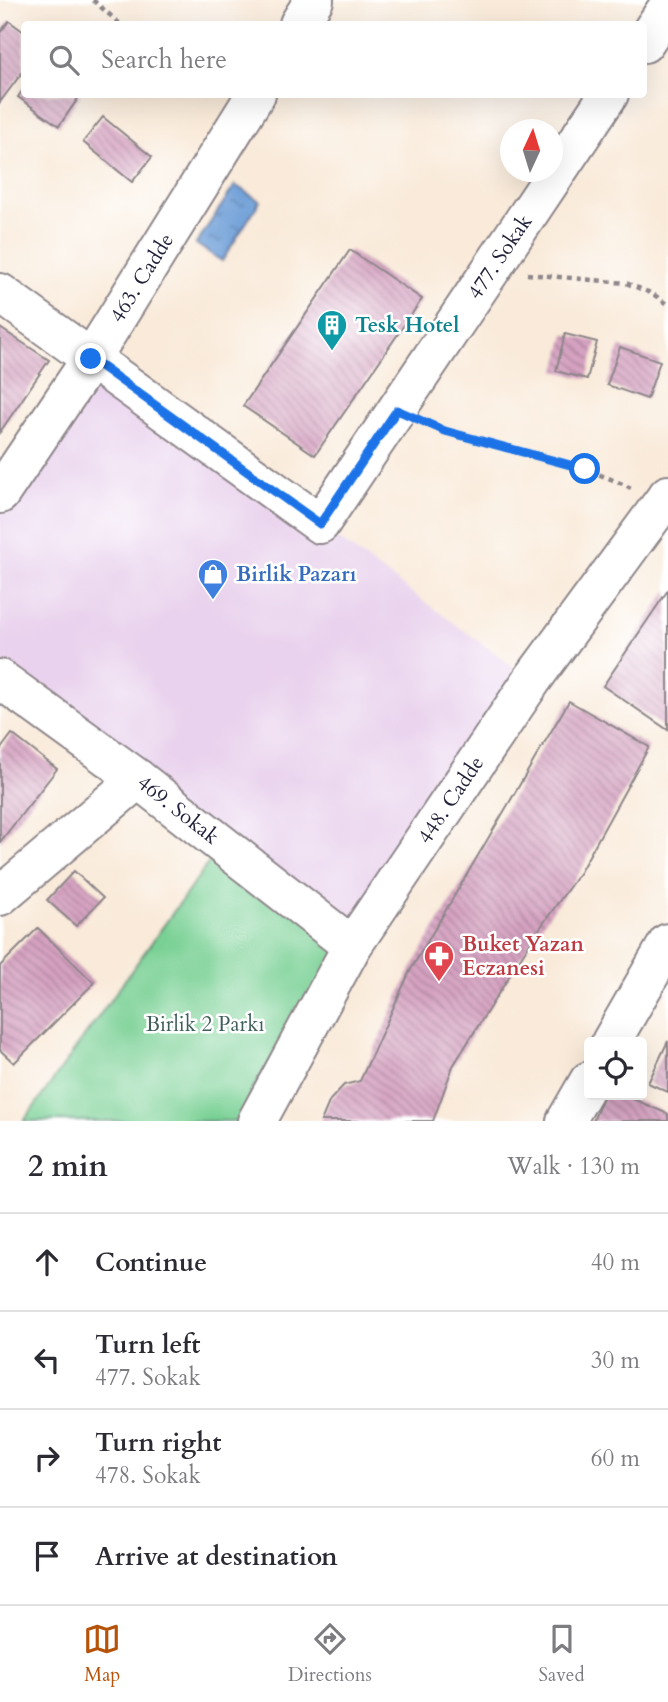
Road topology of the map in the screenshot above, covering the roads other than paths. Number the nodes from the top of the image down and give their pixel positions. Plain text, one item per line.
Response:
1 (314, 0) edge
2 (668, 7) edge
3 (301, 21) edge
4 (647, 37) edge
5 (254, 98) edge
6 (606, 98) edge
7 (0, 293) edge
8 (91, 359) junction
9 (0, 494) edge
10 (665, 499) edge
11 (0, 679) edge
12 (138, 779) junction
13 (0, 897) edge
14 (668, 943) edge
15 (352, 946) junction
16 (614, 1037) edge
17 (584, 1090) edge
18 (257, 1121) edge
19 (566, 1121) edge

1 - 3 street
2 - 4 street
5 - 8 street, 463. Cadde
6 - 8 street, 477. Sokak
7 - 8 street
8 - 9 street, 463. Cadde
10 - 15 street, 448. Cadde
11 - 12 street, 469. Sokak
12 - 13 street
12 - 15 street, 469. Sokak
14 - 16 street
15 - 18 street, 448. Cadde
17 - 19 street

